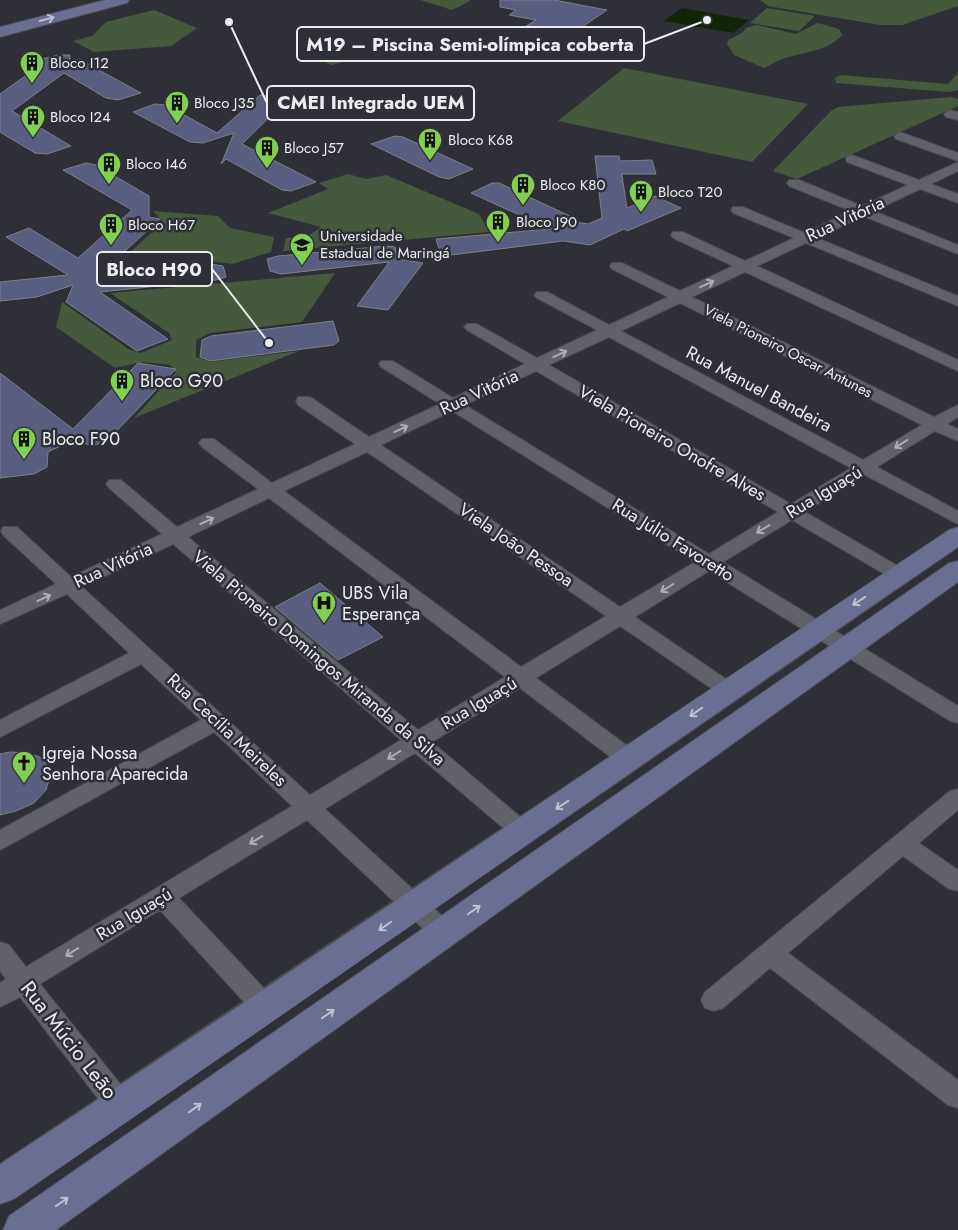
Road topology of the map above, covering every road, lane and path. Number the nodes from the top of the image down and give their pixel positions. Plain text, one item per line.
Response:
1 (122, 0) edge
2 (0, 32) edge
3 (900, 136) dead end
4 (958, 157) edge
5 (852, 159) dead end
6 (958, 166) edge
7 (794, 183) dead end
8 (919, 184) junction
9 (958, 199) edge
10 (738, 210) dead end
11 (863, 210) junction
12 (678, 235) dead end
13 (806, 238) junction
14 (958, 250) edge
15 (618, 266) dead end
16 (744, 267) junction
17 (542, 295) dead end
18 (680, 297) junction
19 (958, 301) edge
20 (472, 326) dead end
21 (608, 331) junction
22 (387, 364) dead end
23 (537, 364) junction
24 (958, 366) edge
25 (304, 401) dead end
26 (453, 404) junction
27 (958, 410) edge
28 (934, 424) junction
29 (958, 436) edge
30 (208, 443) dead end
31 (368, 444) junction
32 (864, 468) junction
33 (115, 484) dead end
34 (271, 490) junction
35 (791, 512) junction
36 (958, 518) edge
37 (10, 531) dead end
38 (176, 535) junction
39 (958, 535) edge
40 (709, 562) junction
41 (958, 569) edge
42 (898, 574) junction
43 (69, 586) junction
44 (620, 617) junction
45 (0, 618) edge
46 (818, 629) junction
47 (847, 647) junction
48 (144, 654) junction
49 (521, 677) junction
50 (728, 690) junction
51 (958, 716) edge
52 (217, 721) junction
53 (0, 729) edge
54 (417, 741) junction
55 (629, 759) junction
56 (958, 797) edge
57 (310, 806) junction
58 (523, 832) junction
59 (0, 841) edge
60 (902, 844) junction
61 (958, 882) edge
62 (163, 897) junction
63 (414, 906) junction
64 (443, 932) junction
65 (0, 952) edge
66 (770, 954) junction
67 (24, 982) junction
68 (0, 996) edge
69 (714, 1000) dead end
70 (266, 1008) junction
71 (958, 1096) edge
72 (119, 1104) junction
73 (0, 1186) edge
74 (23, 1230) edge

2 -> 1 main road
3 - 4 street
5 - 8 street
6 - 8 street, Rua Vitória
7 - 11 street
8 - 9 street
8 - 11 street, Rua Vitória
10 - 13 street
11 - 13 street, Rua Vitória
11 - 14 street
12 - 16 street
13 - 16 street, Rua Vitória
13 - 19 street
15 - 18 street, Viela Pioneiro Oscar Antunes
18 -> 16 street, Rua Vitória
16 - 24 street
17 - 21 street, Rua Manuel Bandeira
18 - 21 street, Rua Vitória
18 - 28 street, Viela Pioneiro Oscar Antunes
20 - 23 street, Viela Pioneiro Onofre Alves
23 -> 21 street, Rua Vitória
21 - 32 street, Rua Manuel Bandeira
22 - 26 street, Rua Júlio Favoretto
23 - 26 street, Rua Vitória
23 - 35 street, Viela Pioneiro Onofre Alves
25 - 31 street, Viela João Pessoa
31 -> 26 street, Rua Vitória
26 - 40 street, Rua Júlio Favoretto
27 - 28 street, Rua Iguaçú
28 - 29 street, Viela Pioneiro Oscar Antunes
28 -> 32 street, Rua Iguaçú
30 - 34 street
31 - 34 street, Rua Vitória
31 - 44 street, Viela João Pessoa
32 - 35 street, Rua Iguaçú
32 - 36 street, Rua Manuel Bandeira
33 - 38 street, Viela Pioneiro Domingos Miranda da Silva
38 -> 34 street, Rua Vitória
34 - 49 street
35 -> 40 street, Rua Iguaçú
35 - 42 street, Viela Pioneiro Onofre Alves
37 - 43 street, Rua Cecília Meireles
38 - 43 street, Rua Vitória
38 - 54 street, Viela Pioneiro Domingos Miranda da Silva
39 - 42 main road
40 -> 44 street, Rua Iguaçú
40 - 46 street, Rua Júlio Favoretto
41 - 47 main road
42 -> 46 main road
45 -> 43 street, Rua Vitória
43 - 48 street, Rua Cecília Meireles
44 - 49 street, Rua Iguaçú
44 - 50 street, Viela João Pessoa
46 - 47 street, Rua Júlio Favoretto
46 - 50 main road
47 - 51 street, Rua Júlio Favoretto
64 -> 47 main road
48 - 52 street, Rua Cecília Meireles
48 - 53 street
49 - 54 street, Rua Iguaçú
49 - 55 street
50 -> 55 main road
52 - 57 street, Rua Cecília Meireles
52 - 59 street
54 -> 57 street, Rua Iguaçú
54 - 58 street, Viela Pioneiro Domingos Miranda da Silva
55 -> 58 main road
56 - 60 street
57 -> 62 street, Rua Iguaçú
57 - 63 street, Rua Cecília Meireles
58 - 63 main road
60 - 61 street
60 - 66 street
62 -> 67 street, Rua Iguaçú
62 - 70 street
63 - 64 street, Rua Cecília Meireles
63 -> 70 main road
74 -> 64 main road
65 - 67 street, Rua Múcio Leão
66 - 69 street
66 - 71 street
67 - 68 street, Rua Iguaçú
67 - 72 street, Rua Múcio Leão
70 - 72 main road
72 - 73 main road

